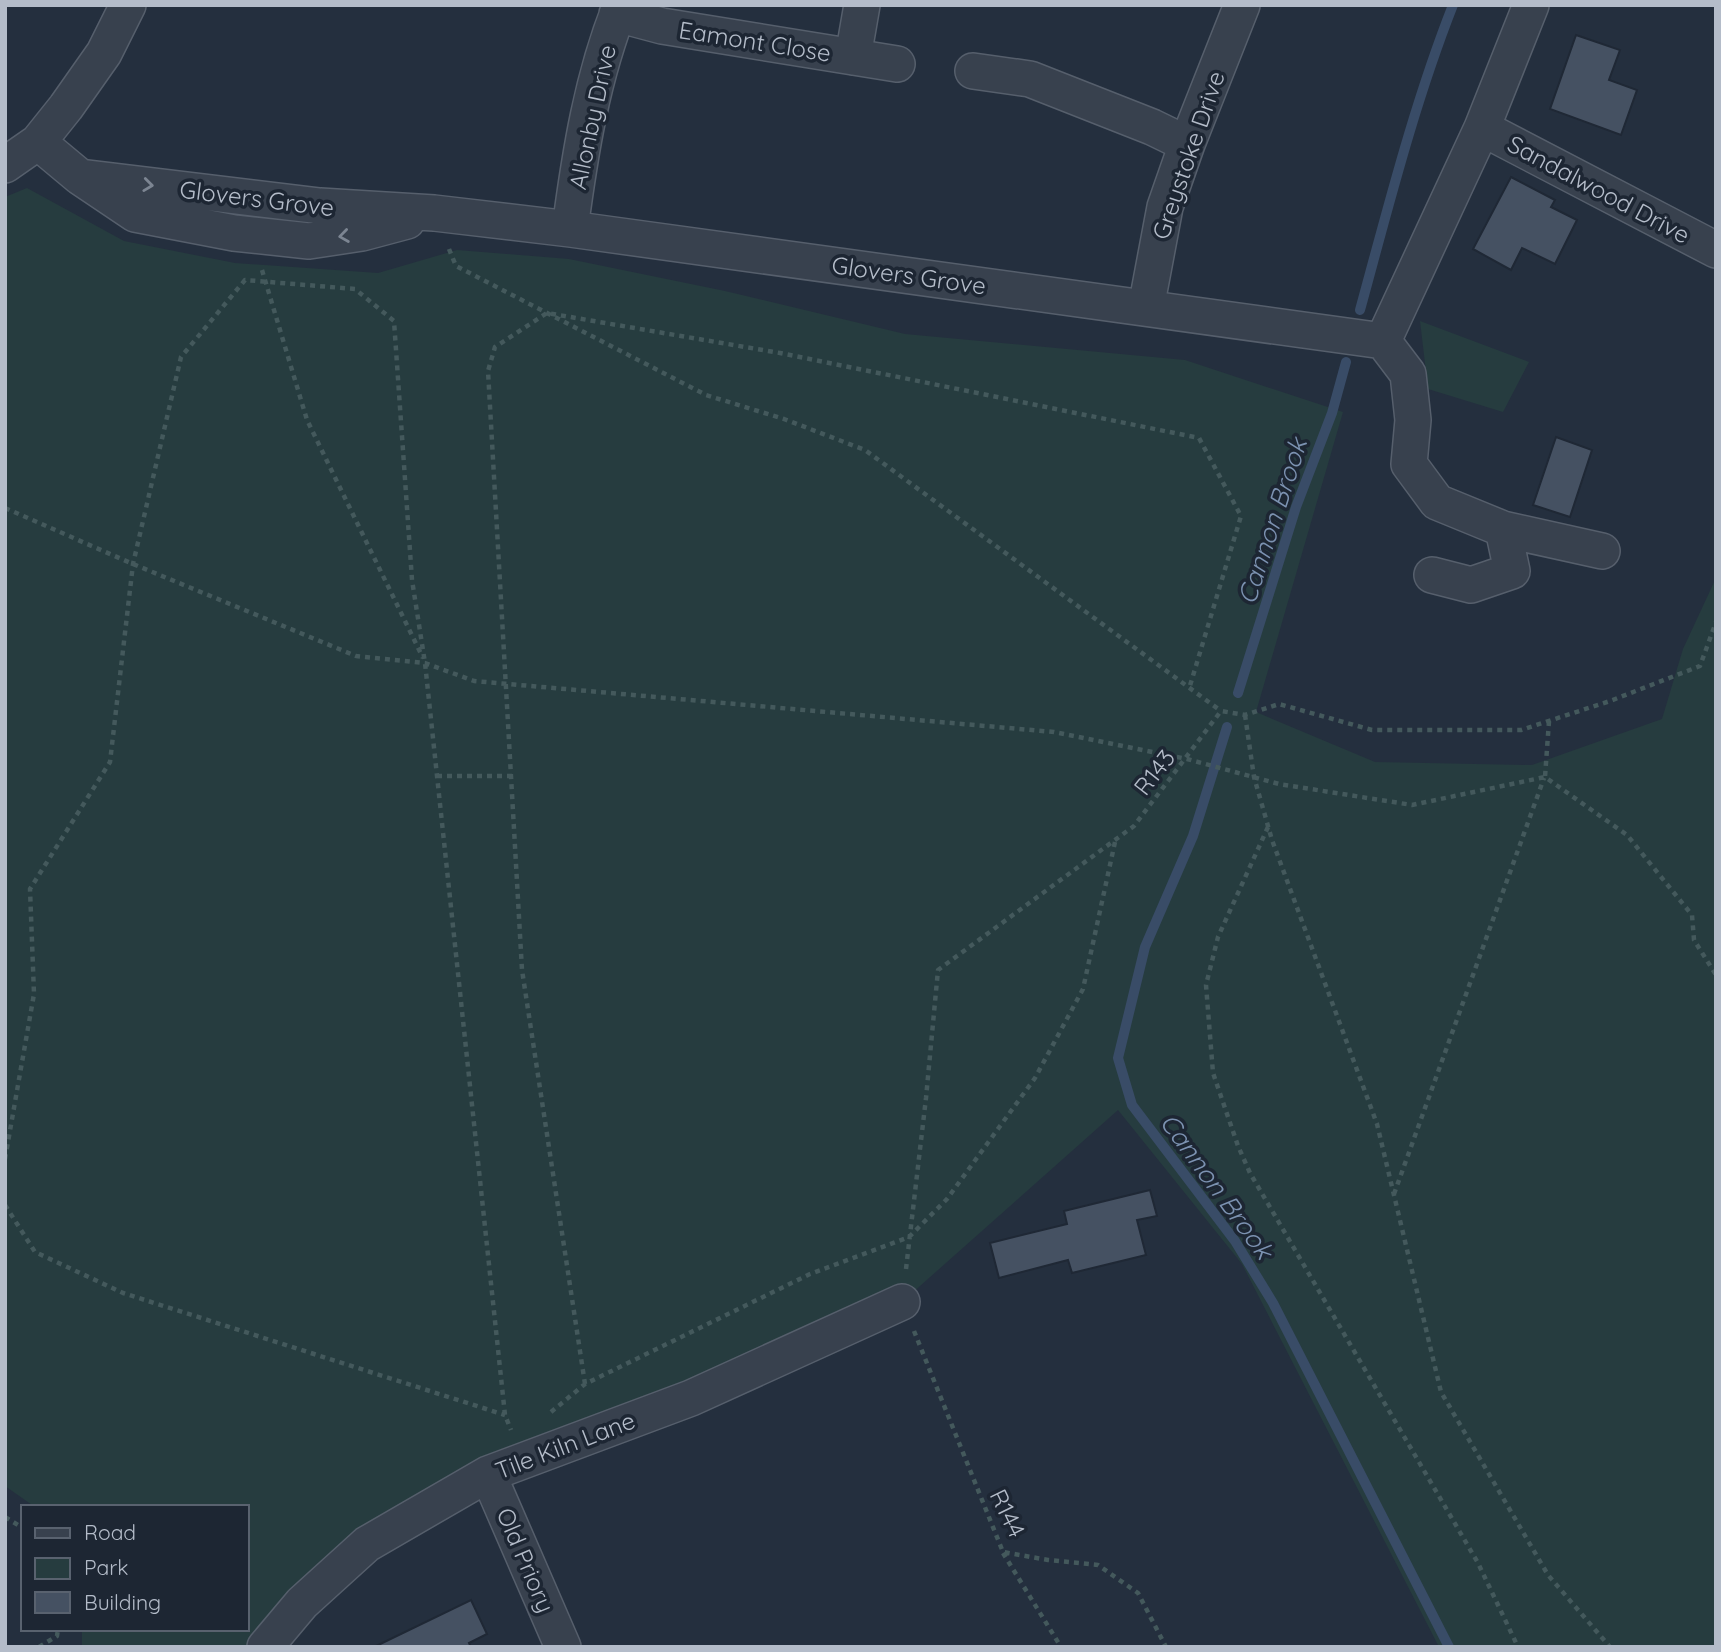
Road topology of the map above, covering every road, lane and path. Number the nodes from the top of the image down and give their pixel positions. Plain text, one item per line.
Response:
1 (128, 5) edge
2 (862, 5) edge
3 (1242, 5) edge
4 (1531, 5) edge
5 (619, 10) edge
6 (853, 57) junction
7 (897, 64) dead end
8 (973, 71) dead end
9 (1482, 128) junction
10 (38, 142) junction
11 (1186, 144) junction
12 (5, 165) edge
13 (80, 177) junction
14 (434, 213) junction
15 (570, 229) junction
16 (252, 235) junction
17 (1716, 250) edge
18 (265, 282) junction
19 (1146, 307) junction
20 (547, 313) junction
21 (1383, 341) junction
22 (5, 508) edge
23 (1503, 528) junction
24 (1602, 551) dead end
25 (133, 564) junction
26 (1432, 575) dead end
27 (1716, 622) edge
28 (425, 663) junction
29 (508, 684) junction
30 (1189, 689) junction
31 (1221, 711) junction
32 (1245, 715) junction
33 (1549, 721) junction
34 (1189, 760) junction
35 (438, 776) junction
36 (512, 776) junction
37 (1254, 777) junction
38 (1545, 777) junction
39 (1268, 827) junction
40 (1115, 841) junction
41 (1716, 975) edge
42 (5, 1159) edge
43 (1394, 1195) junction
44 (5, 1205) edge
45 (909, 1237) junction
46 (902, 1302) junction
47 (585, 1384) junction
48 (545, 1417) dead end
49 (488, 1474) junction
50 (5, 1517) edge
51 (21, 1527) edge
52 (1003, 1552) junction
53 (58, 1631) edge
54 (39, 1647) edge
55 (265, 1647) edge
56 (563, 1647) edge
57 (1061, 1647) edge
58 (1166, 1647) edge
59 (1518, 1647) edge
60 (1610, 1647) edge

1 - 10 street
2 - 6 street, Eamont Close
3 - 11 street, Greystoke Drive
4 - 9 street, Sandalwood Drive
5 - 6 street, Eamont Close
5 - 15 street, Allonby Drive
6 - 7 street, Eamont Close
8 - 11 street
9 - 17 street, Sandalwood Drive
9 - 21 street, Sandalwood Drive
10 - 12 street
10 - 13 street, Glovers Grove
11 - 19 street, Greystoke Drive
13 -> 14 street, Glovers Grove
13 - 16 street, Glovers Grove
14 - 15 street, Glovers Grove
14 -> 16 street, Glovers Grove
14 - 20 path
15 - 19 street, Glovers Grove
16 - 18 path
18 - 25 path
18 - 28 path
18 - 28 path
19 - 21 street, Glovers Grove
20 - 29 path
20 - 30 path
20 - 30 path
21 - 23 street
22 - 25 path
23 - 24 street
23 - 26 street
25 - 28 path
25 - 42 path
27 - 33 path
28 - 29 path
28 - 35 path
29 - 34 path
29 - 36 path
30 - 31 path
31 - 32 path
31 - 34 path, R143
32 - 33 path
32 - 37 path
33 - 38 path
34 - 37 path
34 - 40 path, R143
35 - 36 path
35 - 44 path
36 - 47 path
37 - 38 path
37 - 39 path
38 - 41 path
38 - 43 path
39 - 43 path
39 - 59 path
40 - 45 path
40 - 45 path, R143
43 - 60 path
45 - 46 path, R143
45 - 47 path
46 - 49 street, Tile Kiln Lane
46 - 52 path, R144
47 - 48 path
49 - 55 street, Tile Kiln Lane
49 - 56 street, Old Priory
50 - 51 path
52 - 57 path
52 - 58 path, R144
53 - 54 path

